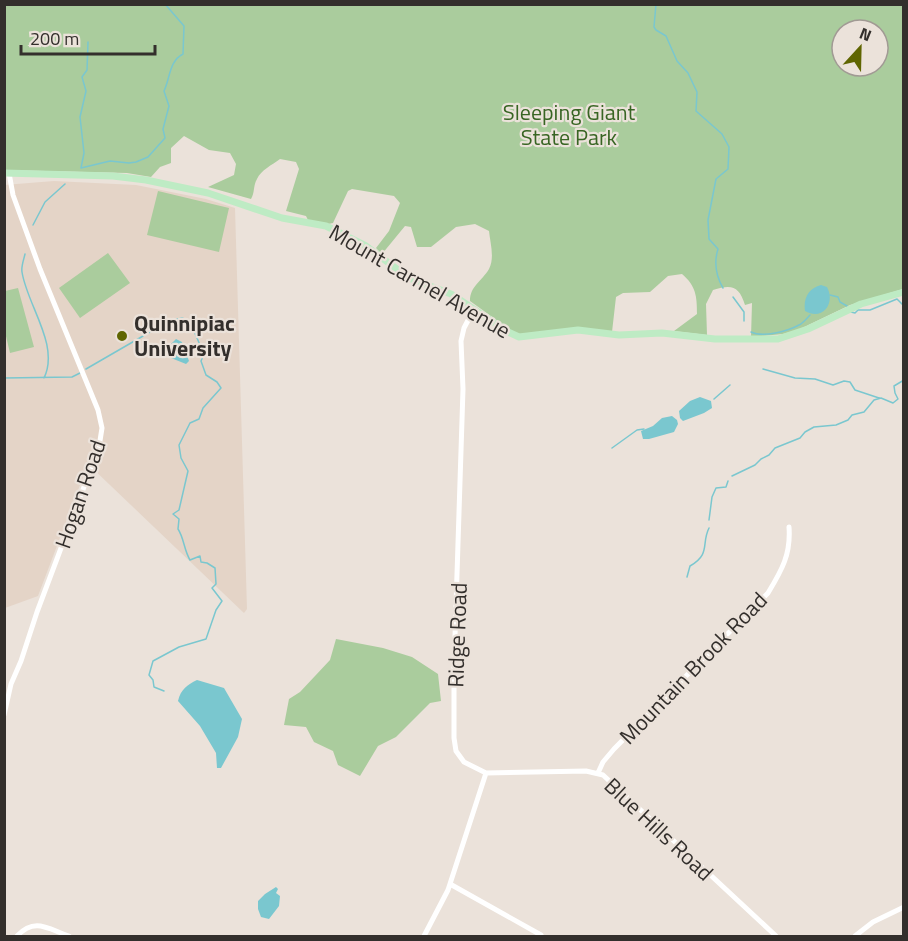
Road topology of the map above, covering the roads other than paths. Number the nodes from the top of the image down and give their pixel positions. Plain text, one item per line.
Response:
1 (7, 173) edge
2 (903, 292) edge
3 (474, 309) junction
4 (789, 527) dead end
5 (4, 715) edge
6 (486, 773) junction
7 (598, 773) junction
8 (450, 884) junction
9 (903, 907) edge
10 (541, 935) dead end
11 (17, 936) edge
12 (69, 936) edge
13 (424, 936) edge
14 (776, 936) edge
15 (855, 936) edge

1 - 3 main road, Mount Carmel Avenue
1 - 5 street, Hogan Road
2 - 3 main road, Mount Carmel Avenue
3 - 6 street, Ridge Road
4 - 7 street, Mountain Brook Road
6 - 7 street, Blue Hills Road
6 - 8 street
7 - 14 street, Blue Hills Road
8 - 10 street
8 - 13 street
9 - 15 street
11 - 12 street

